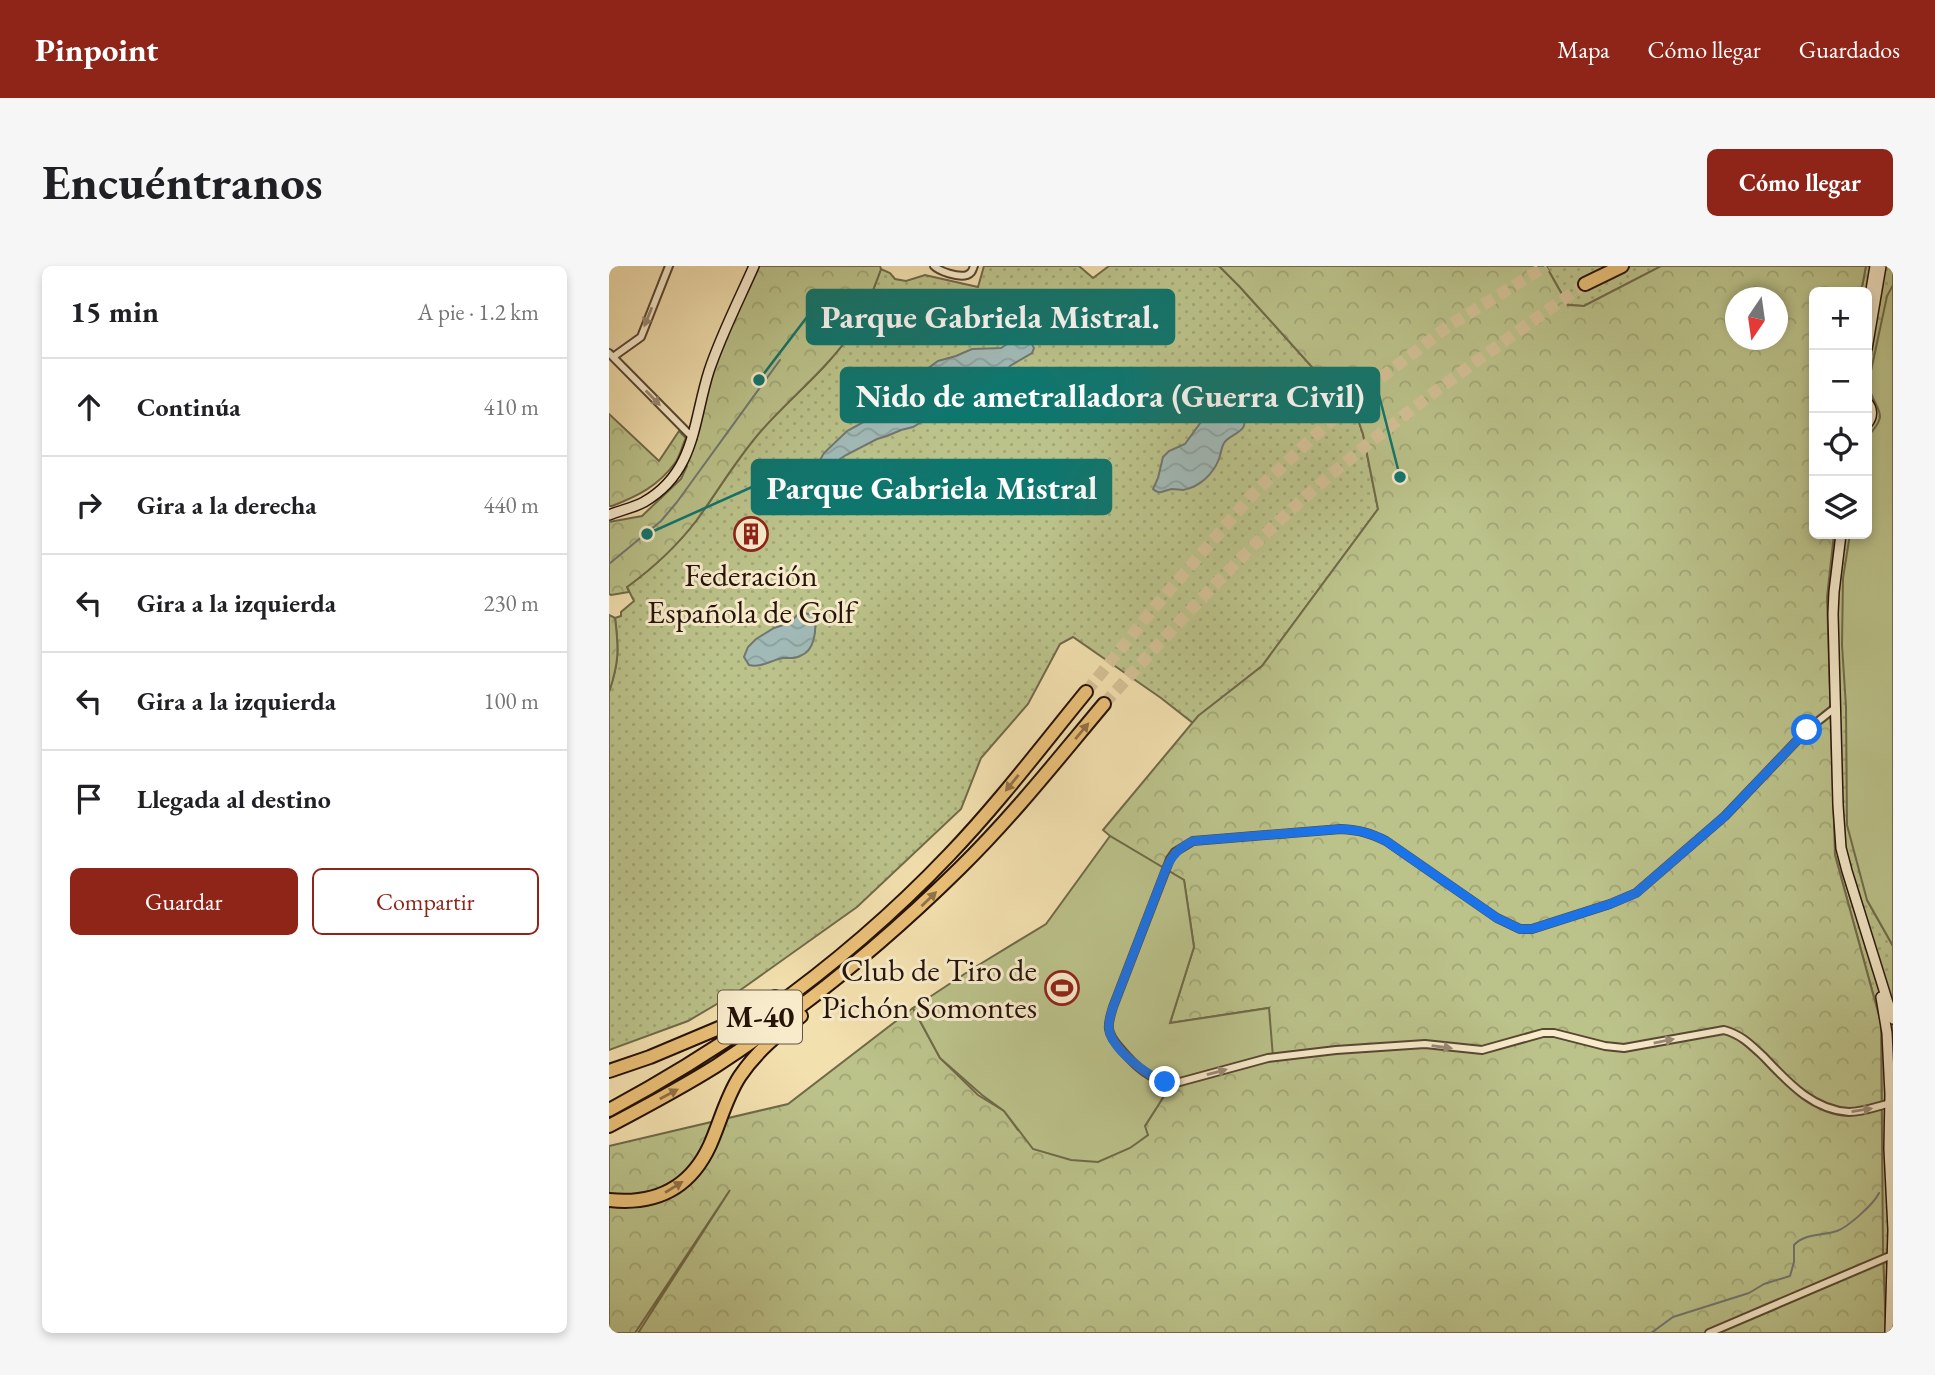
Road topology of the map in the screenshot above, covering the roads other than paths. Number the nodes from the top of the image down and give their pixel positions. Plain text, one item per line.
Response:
1 (669, 266) edge
2 (754, 266) edge
3 (934, 266) edge
4 (974, 266) edge
5 (1622, 266) edge
6 (1631, 266) edge
7 (1875, 266) edge
8 (1881, 266) edge
9 (1600, 276) junction
10 (1585, 284) tunnel mouth
11 (1872, 287) edge
12 (1872, 319) edge
13 (611, 355) edge
14 (693, 438) junction
15 (611, 513) edge
16 (1841, 539) edge
17 (1086, 692) tunnel mouth
18 (1104, 704) tunnel mouth
19 (1836, 707) junction
20 (897, 927) junction
21 (873, 928) junction
22 (1873, 957) junction
23 (1893, 1019) edge
24 (609, 1071) edge
25 (1892, 1100) edge
26 (609, 1110) edge
27 (609, 1126) edge
28 (609, 1200) edge
29 (1893, 1224) edge
30 (1893, 1230) edge
31 (1892, 1255) edge
32 (1709, 1333) edge
33 (1890, 1333) edge

1 -> 13 street
2 - 14 street
3 - 4 street
5 - 9 highway
6 - 9 highway
7 - 11 street
8 - 12 street
9 - 10 highway
13 -> 14 street
14 - 15 street
16 - 19 street
17 -> 21 highway, M-40
20 -> 18 highway, M-40
19 - 22 street
19 -> 25 street
27 -> 20 highway, M-40
28 -> 20 highway
21 - 24 highway
21 - 26 highway, M-40
22 - 23 street
22 - 25 street
25 - 30 street
29 - 30 street
30 - 31 street
31 - 32 street
31 - 33 street

